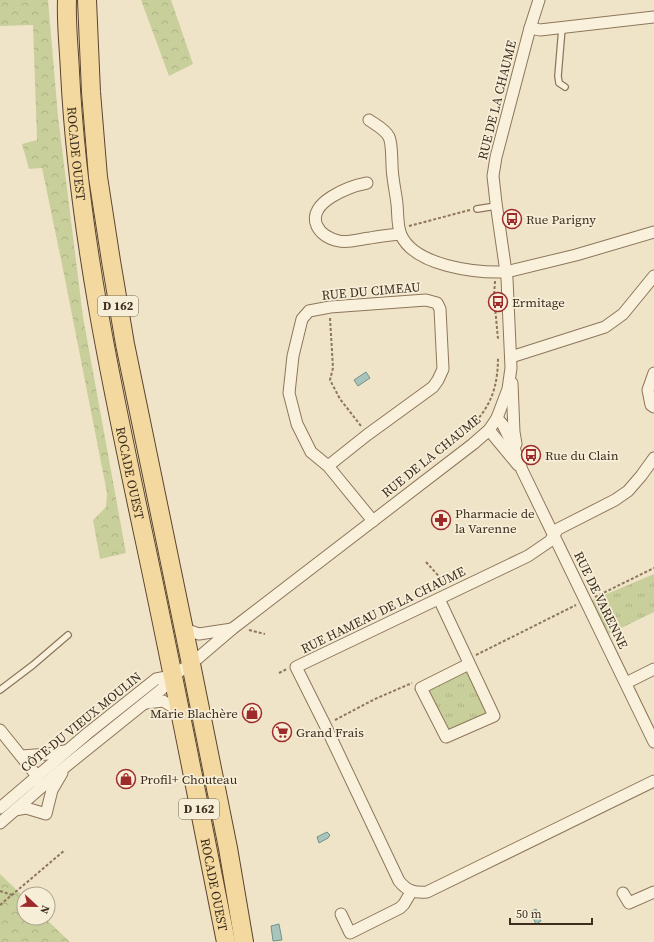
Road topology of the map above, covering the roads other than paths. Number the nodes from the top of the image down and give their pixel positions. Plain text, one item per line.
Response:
1 (67, 0) edge
2 (87, 0) edge
3 (539, 0) edge
4 (654, 17) edge
5 (530, 28) junction
6 (562, 28) junction
7 (565, 87) dead end
8 (368, 120) dead end
9 (367, 183) dead end
10 (496, 206) junction
11 (477, 209) road end
12 (400, 231) junction
13 (654, 232) edge
14 (501, 272) junction
15 (654, 276) edge
16 (511, 362) junction
17 (654, 373) edge
18 (654, 407) edge
19 (497, 418) junction
20 (488, 430) junction
21 (654, 458) edge
22 (328, 466) junction
23 (522, 470) junction
24 (373, 521) junction
25 (554, 534) junction
26 (438, 599) junction
27 (184, 629) junction
28 (232, 629) junction
29 (68, 635) dead end
30 (191, 664) junction
31 (469, 664) junction
32 (654, 669) edge
33 (172, 676) junction
34 (626, 683) junction
35 (0, 690) edge
36 (145, 703) junction
37 (180, 711) junction
38 (0, 730) edge
39 (654, 742) edge
40 (67, 750) junction
41 (22, 756) junction
42 (67, 766) junction
43 (37, 776) junction
44 (654, 781) edge
45 (40, 789) junction
46 (0, 808) edge
47 (15, 810) junction
48 (0, 823) edge
49 (411, 892) junction
50 (654, 892) edge
51 (623, 893) dead end
52 (341, 914) dead end
53 (226, 942) edge
54 (244, 942) edge

1 - 33 main road, ROCADE OUEST / D 162
2 - 27 main road, ROCADE OUEST / D 162
3 - 5 street, RUE DE LA CHAUME
4 - 6 street
5 - 6 street
5 - 10 street, RUE DE LA CHAUME
6 - 7 lane
8 - 12 street
9 - 12 street
10 - 11 lane
10 - 14 street, RUE DE LA CHAUME
12 - 14 street
13 - 14 street
14 - 16 street, RUE DE LA CHAUME
15 - 16 street
16 - 19 street, RUE DE LA CHAUME
16 - 23 street, RUE DE VARENNE
17 - 18 street
19 - 20 street, RUE DE LA CHAUME
19 - 23 street, RUE DE VARENNE
20 - 23 street, RUE DE VARENNE
20 - 24 street, RUE DE LA CHAUME
21 - 25 street
22 - 22 street, RUE DU CIMEAU
22 - 24 street, RUE DU CIMEAU
23 - 25 street, RUE DE VARENNE
24 - 28 street, RUE DE LA CHAUME
25 - 26 street, RUE HAMEAU DE LA CHAUME
25 - 34 street, RUE DE VARENNE
26 - 31 street
26 - 49 street, RUE HAMEAU DE LA CHAUME
27 - 28 street, RUE DE LA CHAUME
27 - 30 main road, ROCADE OUEST / D 162
28 - 30 street, RUE DE LA CHAUME
29 - 35 lane
30 - 33 street, RUE DE LA CHAUME
30 - 54 main road, ROCADE OUEST / D 162
31 - 31 street
32 - 34 street
33 - 36 street, CÔTE DU VIEUX MOULIN
33 - 37 main road, ROCADE OUEST / D 162
33 - 40 street, CÔTE DU VIEUX MOULIN
34 - 39 street, RUE DE VARENNE
36 - 37 street, CÔTE DU VIEUX MOULIN
36 - 42 street, CÔTE DU VIEUX MOULIN
37 - 53 main road, ROCADE OUEST / D 162
38 - 41 street
40 - 41 street
40 - 43 street, CÔTE DU VIEUX MOULIN
41 - 43 street
42 - 45 street, CÔTE DU VIEUX MOULIN
42 - 47 street
43 - 45 street
43 - 46 street, CÔTE DU VIEUX MOULIN
44 - 49 street
45 - 47 street, CÔTE DU VIEUX MOULIN
47 - 48 street, CÔTE DU VIEUX MOULIN
49 - 52 street
50 - 51 street

